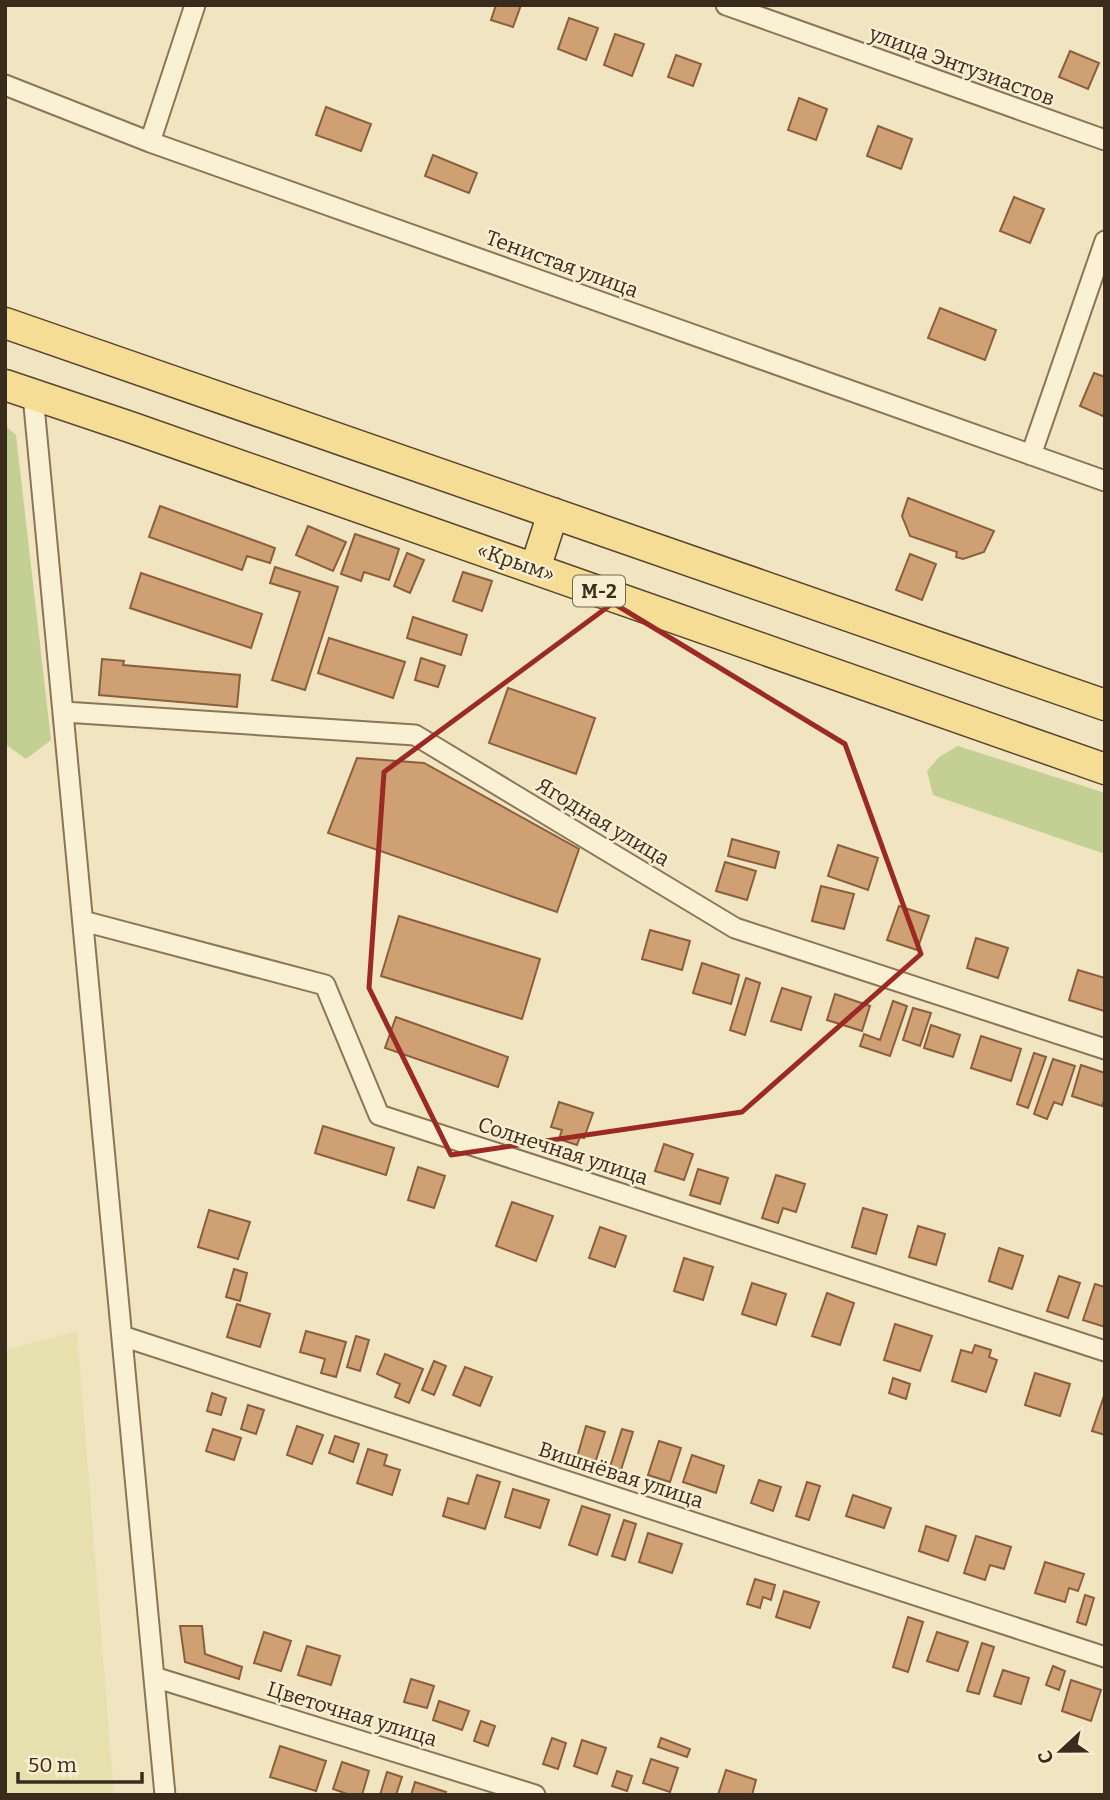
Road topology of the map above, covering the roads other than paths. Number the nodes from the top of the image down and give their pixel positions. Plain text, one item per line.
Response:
1 (195, 5) edge
2 (726, 5) edge
3 (5, 85) edge
4 (1105, 140) edge
5 (150, 142) junction
6 (1105, 241) edge
7 (5, 323) edge
8 (5, 385) edge
9 (33, 395) junction
10 (1031, 455) junction
11 (1105, 481) edge
12 (553, 513) junction
13 (535, 569) junction
14 (1105, 705) edge
15 (64, 712) junction
16 (1105, 769) edge
17 (83, 920) junction
18 (1105, 1049) edge
19 (122, 1336) junction
20 (1105, 1351) edge
21 (1105, 1657) edge
22 (154, 1677) junction
23 (165, 1795) edge
24 (535, 1795) edge

1 - 5 street
2 - 4 street, улица Энтузиастов
3 - 5 street, Тенистая улица
5 - 10 street, Тенистая улица
6 - 10 street
7 - 12 main road
8 - 9 main road, «Крым» / М-2
9 - 13 main road, «Крым» / М-2
9 - 15 street
10 - 11 street, Тенистая улица
12 - 13 main road
12 - 14 main road
13 - 16 main road, «Крым» / М-2
15 - 17 street
15 - 18 street, Ягодная улица
17 - 19 street
17 - 20 street, Солнечная улица
19 - 21 street, Вишнёвая улица
19 - 22 street
22 - 23 street
22 - 24 street, Цветочная улица

